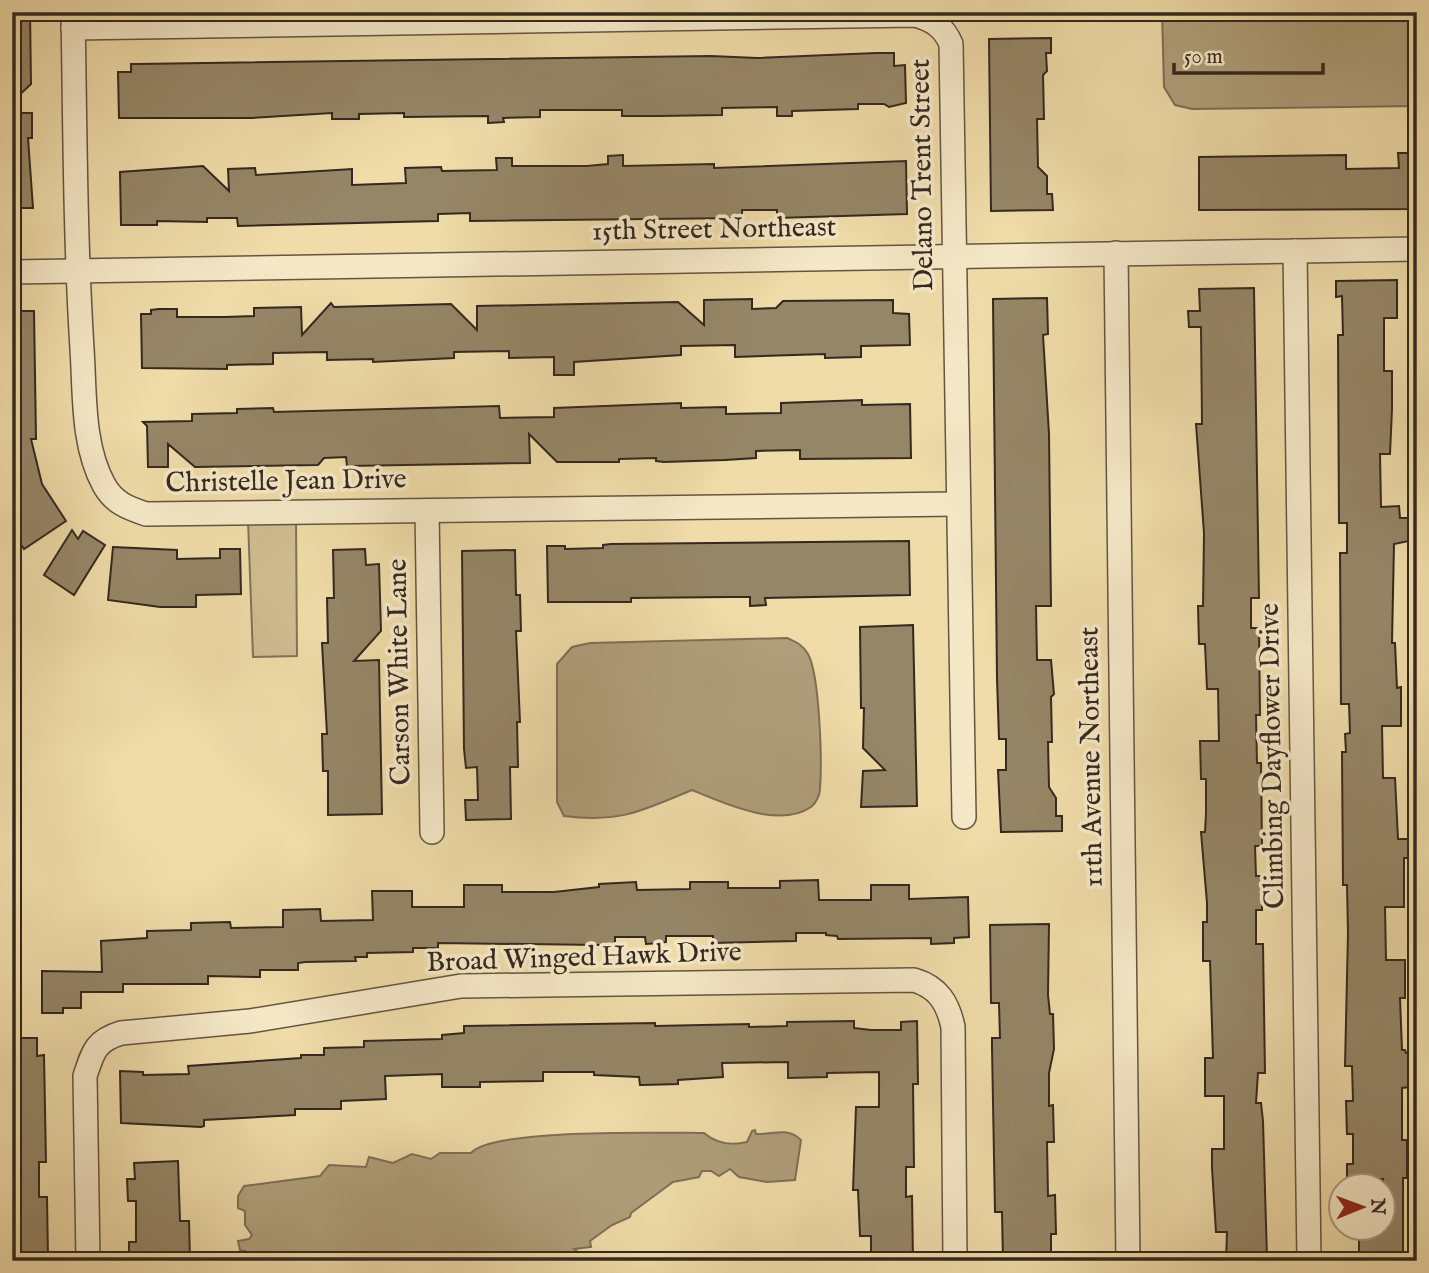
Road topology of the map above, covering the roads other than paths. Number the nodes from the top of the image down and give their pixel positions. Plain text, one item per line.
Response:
1 (73, 20) edge
2 (1417, 249) edge
3 (1295, 251) junction
4 (1116, 253) junction
5 (954, 256) junction
6 (77, 270) junction
7 (12, 272) edge
8 (957, 504) junction
9 (427, 510) junction
10 (964, 817) dead end
11 (432, 832) dead end
12 (88, 1261) edge
13 (955, 1261) edge
14 (1128, 1261) edge
15 (1310, 1261) edge

1 - 5 street, Delano Trent Street
1 - 6 street, Christelle Jean Drive
2 - 3 street, 15th Street Northeast
3 - 4 street, 15th Street Northeast
3 - 15 street, Climbing Dayflower Drive
4 - 5 street, 15th Street Northeast
4 - 14 street, 11th Avenue Northeast
5 - 6 street, 15th Street Northeast
5 - 8 street, Delano Trent Street
6 - 7 street, 15th Street Northeast
6 - 9 street, Christelle Jean Drive
8 - 9 street, Christelle Jean Drive
8 - 10 street, Delano Trent Street
9 - 11 street, Carson White Lane
12 - 13 street, Broad Winged Hawk Drive

